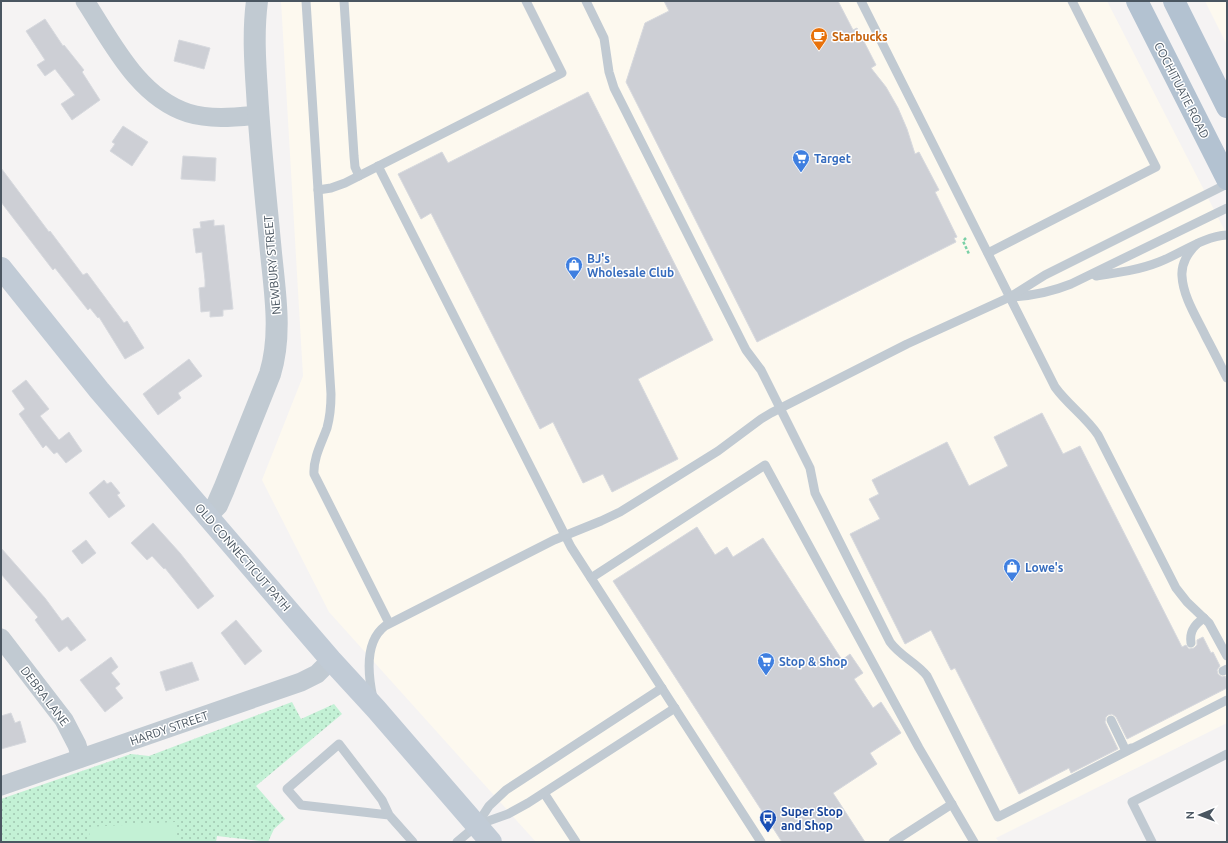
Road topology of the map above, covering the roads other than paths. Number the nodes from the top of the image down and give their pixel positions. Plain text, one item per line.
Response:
1 (85, 1) edge
2 (257, 1) edge
3 (306, 1) edge
4 (344, 1) edge
5 (526, 1) edge
6 (586, 1) edge
7 (860, 1) edge
8 (1072, 1) edge
9 (1137, 1) edge
10 (1174, 1) edge
11 (1227, 106) edge
12 (258, 115) junction
13 (378, 166) junction
14 (359, 176) junction
15 (1227, 179) edge
16 (1227, 184) edge
17 (318, 190) junction
18 (1227, 208) edge
19 (1227, 235) edge
20 (1197, 244) junction
21 (988, 253) junction
22 (1, 268) edge
23 (1087, 277) junction
24 (1010, 297) junction
25 (1227, 378) edge
26 (780, 408) junction
27 (207, 515) junction
28 (565, 535) junction
29 (591, 578) junction
30 (1204, 618) junction
31 (389, 623) junction
32 (1, 638) edge
33 (1191, 643) dead end
34 (1227, 656) edge
35 (331, 660) junction
36 (662, 688) junction
37 (1227, 700) edge
38 (675, 708) junction
39 (376, 709) junction
40 (1111, 720) dead end
41 (1227, 754) edge
42 (81, 758) junction
43 (1, 786) edge
44 (544, 793) junction
45 (952, 804) junction
46 (389, 815) junction
47 (476, 826) junction
48 (413, 842) edge
49 (457, 842) edge
50 (490, 842) edge
51 (576, 842) edge
52 (762, 842) edge
53 (893, 842) edge
54 (974, 842) edge
55 (1152, 842) edge

1 - 12 street
2 - 12 street, NEWBURY STREET
3 - 17 lane
4 - 14 lane
5 - 13 lane
6 - 26 lane
7 - 21 lane
8 - 21 lane
9 - 15 main road, COCHITUATE ROAD
10 - 11 main road
12 - 27 street, NEWBURY STREET
13 - 14 lane
13 - 28 lane
14 - 17 lane
16 - 24 lane
17 - 31 lane
18 - 23 lane
19 - 20 lane
20 - 23 lane
20 - 25 lane
21 - 24 lane
22 - 27 main road, OLD CONNECTICUT PATH
23 - 24 lane
24 - 26 lane
24 - 30 lane
26 - 28 lane
26 - 37 lane
27 - 35 main road, OLD CONNECTICUT PATH
28 - 29 lane
28 - 31 lane
29 - 36 lane
29 - 45 lane
30 - 33 lane
30 - 34 lane
31 - 39 lane
32 - 42 street, DEBRA LANE
35 - 39 main road, OLD CONNECTICUT PATH
35 - 42 street, HARDY STREET
36 - 38 lane
36 - 47 lane
37 - 40 lane
38 - 44 lane
38 - 52 lane
39 - 47 main road, OLD CONNECTICUT PATH
41 - 55 lane
42 - 43 street, HARDY STREET
44 - 47 lane
44 - 51 lane
45 - 53 lane
45 - 54 lane
46 - 46 lane
46 - 48 lane
47 - 49 lane
47 - 50 main road, OLD CONNECTICUT PATH

